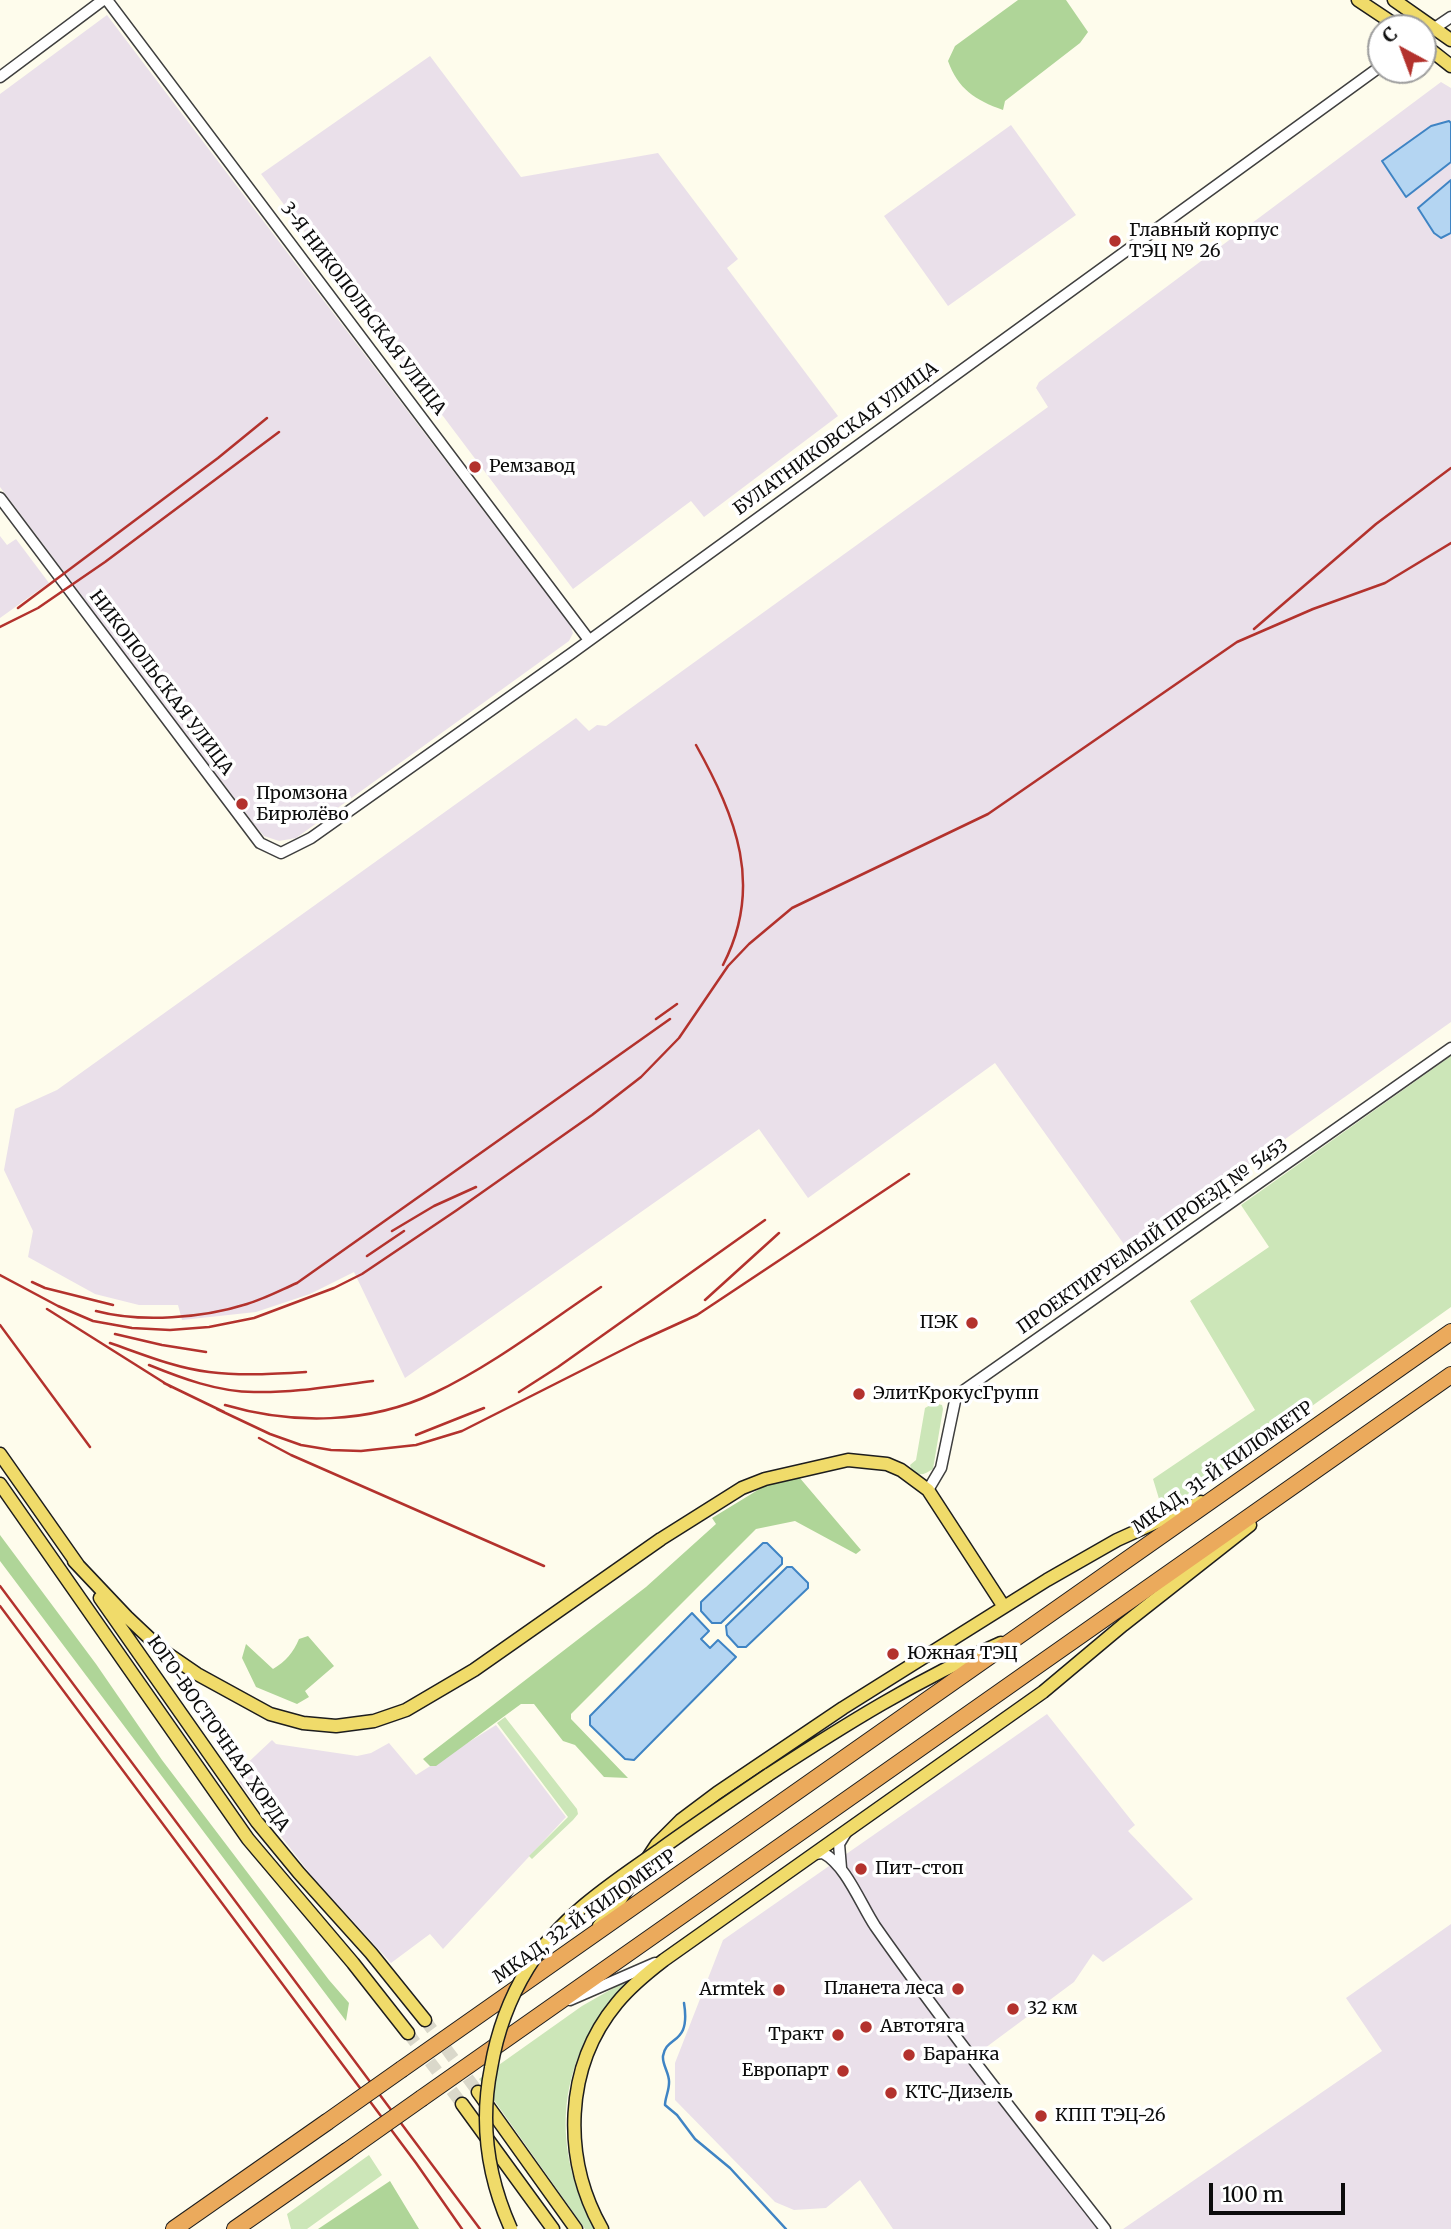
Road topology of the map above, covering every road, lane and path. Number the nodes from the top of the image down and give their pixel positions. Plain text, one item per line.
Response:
1 (105, 0) edge
2 (1357, 0) edge
3 (1394, 0) edge
4 (1378, 14) edge
5 (1414, 14) edge
6 (1437, 55) edge
7 (1451, 66) edge
8 (1367, 75) edge
9 (0, 77) edge
10 (0, 498) edge
11 (589, 640) junction
12 (311, 838) joint
13 (1451, 1048) edge
14 (1451, 1332) edge
15 (1451, 1375) edge
16 (1451, 1381) edge
17 (1409, 1404) junction
18 (1359, 1440) junction
19 (0, 1454) edge
20 (0, 1484) edge
21 (928, 1490) junction
22 (1223, 1492) junction
23 (74, 1561) junction
24 (1004, 1606) junction
25 (1017, 1636) junction
26 (847, 1830) junction
27 (814, 1854) junction
28 (842, 1871) junction
29 (582, 1943) junction
30 (664, 1960) junction
31 (542, 2012) junction
32 (425, 2020) tunnel mouth
33 (408, 2033) tunnel mouth
34 (478, 2092) tunnel mouth
35 (462, 2104) tunnel mouth
36 (174, 2229) edge
37 (235, 2229) edge
38 (511, 2229) edge
39 (553, 2229) edge
40 (576, 2229) edge
41 (602, 2229) edge
42 (1105, 2229) edge

1 - 9 street
1 - 11 street, 3-Я НИКОПОЛЬСКАЯ УЛИЦА
2 - 4 main road
3 - 5 main road
6 - 7 main road
8 - 11 street, БУЛАТНИКОВСКАЯ УЛИЦА
10 - 12 street, НИКОПОЛЬСКАЯ УЛИЦА
11 - 12 street, БУЛАТНИКОВСКАЯ УЛИЦА
13 - 21 street, ПРОЕКТИРУЕМЫЙ ПРОЕЗД № 5453
14 - 22 highway, МКАД, 31-Й КИЛОМЕТР
15 - 17 highway
16 - 17 main road
17 - 18 highway
18 - 26 main road
18 - 31 highway
19 - 23 main road, ЮГО-ВОСТОЧНАЯ ХОРДА
20 - 33 main road, ЮГО-ВОСТОЧНАЯ ХОРДА
21 - 23 main road
21 - 24 main road
22 - 24 main road
22 - 25 highway, МКАД, 31-Й КИЛОМЕТР
23 - 32 main road, ЮГО-ВОСТОЧНАЯ ХОРДА
24 - 29 main road
25 - 29 highway, МКАД, 32-Й КИЛОМЕТР
25 - 38 main road, bridge
26 - 27 main road
26 - 28 street
27 - 28 street
27 - 30 main road
28 - 42 street
29 - 36 highway, МКАД, 32-Й КИЛОМЕТР, bridge
30 - 31 street
30 - 41 main road
31 - 37 highway, bridge
34 - 40 main road
35 - 39 main road

